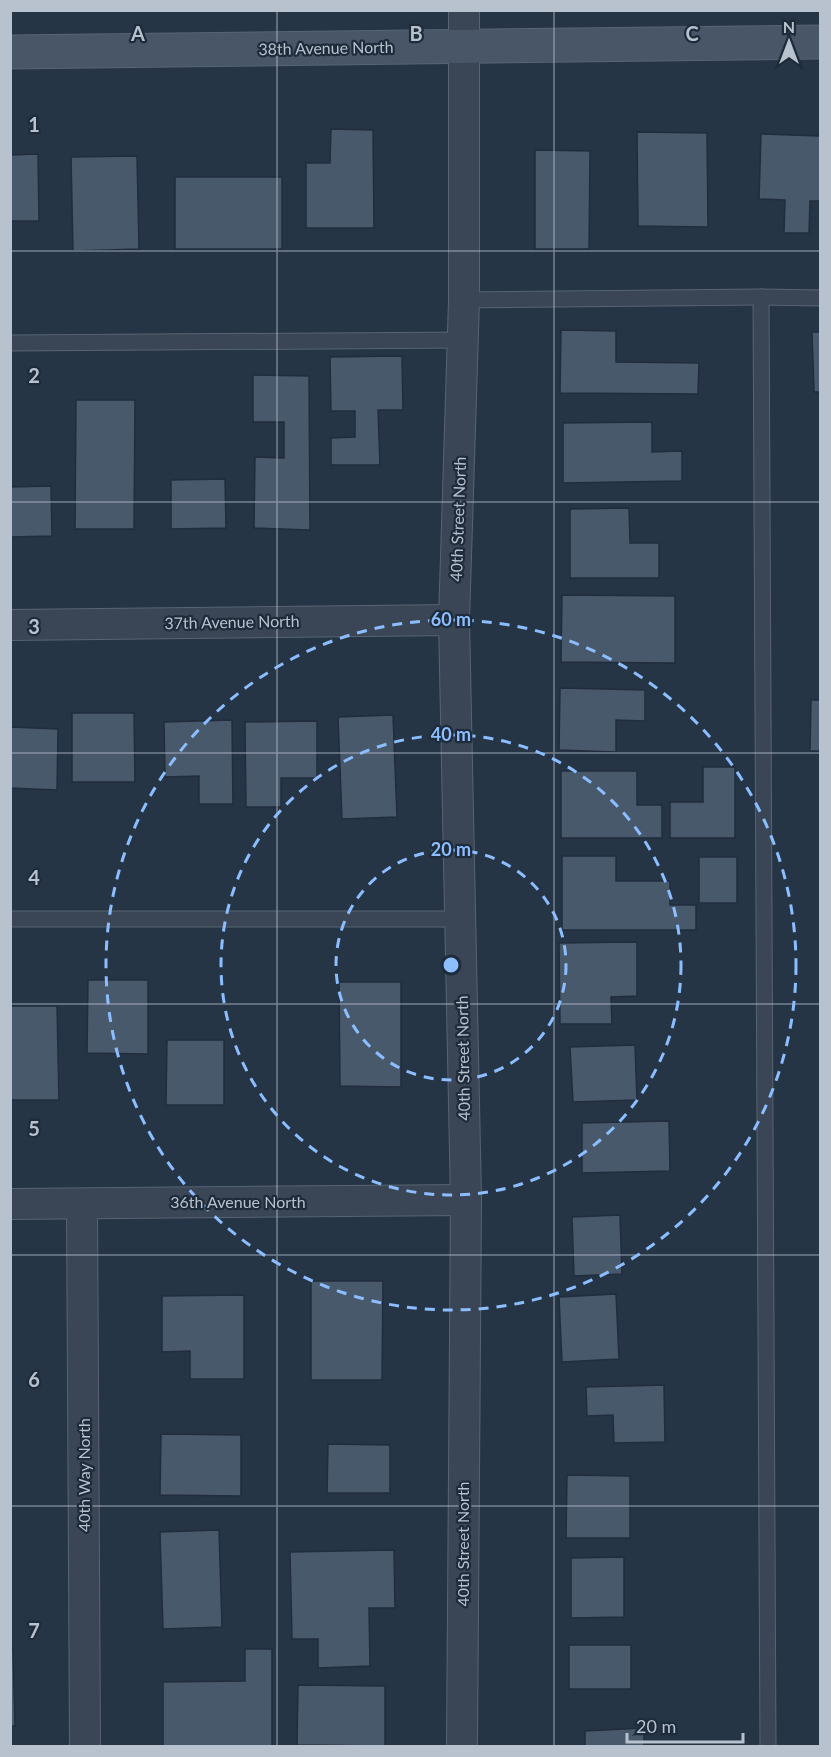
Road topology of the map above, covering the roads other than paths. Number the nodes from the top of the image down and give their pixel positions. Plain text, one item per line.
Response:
1 (464, 10) edge
2 (820, 42) edge
3 (464, 46) junction
4 (10, 52) edge
5 (761, 297) junction
6 (820, 298) edge
7 (465, 300) junction
8 (463, 340) junction
9 (10, 343) edge
10 (454, 620) junction
11 (10, 625) edge
12 (10, 919) edge
13 (460, 919) junction
14 (466, 1200) junction
15 (10, 1204) edge
16 (82, 1204) junction
17 (86, 1746) edge
18 (462, 1746) edge
19 (768, 1746) edge

1 - 3 street, 40th Street North
2 - 3 main road, 38th Avenue North
3 - 4 main road, 38th Avenue North
3 - 7 street, 40th Street North
5 - 6 lane
5 - 7 lane
5 - 19 lane
7 - 8 street, 40th Street North
8 - 9 lane
8 - 10 street, 40th Street North
10 - 11 street, 37th Avenue North
10 - 13 street, 40th Street North
12 - 13 lane
13 - 14 street, 40th Street North
14 - 16 street, 36th Avenue North
14 - 18 street, 40th Street North
15 - 16 street, 36th Avenue North
16 - 17 street, 40th Way North

